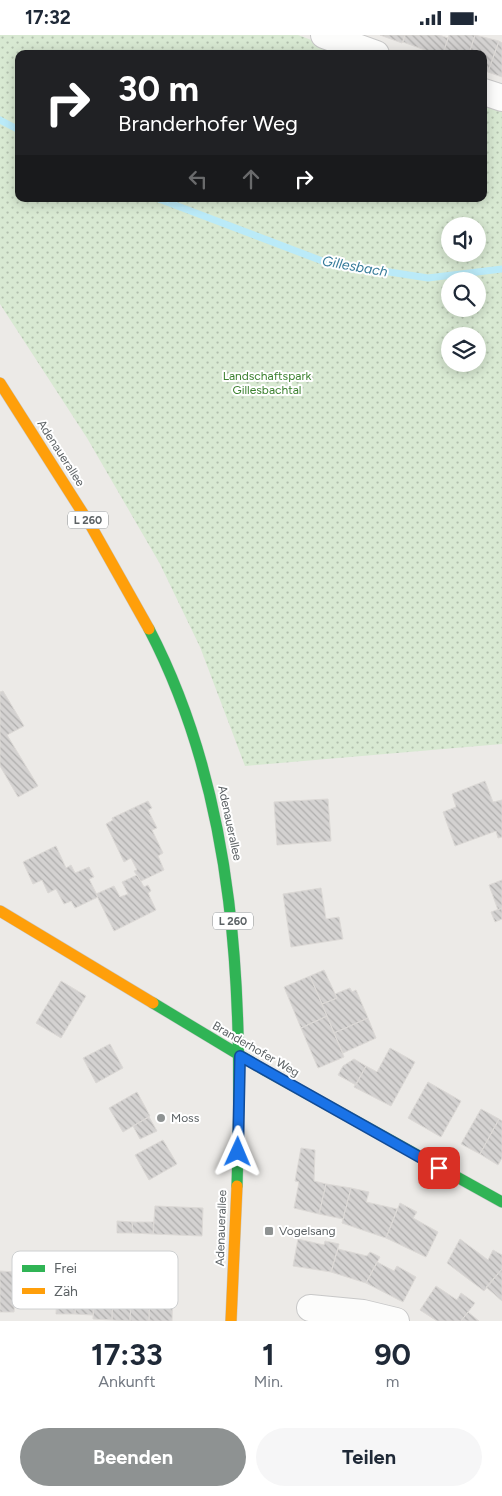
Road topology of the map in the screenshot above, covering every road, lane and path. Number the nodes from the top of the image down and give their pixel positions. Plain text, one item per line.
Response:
1 (324, 35) edge
2 (365, 50) edge
3 (487, 93) edge
4 (502, 98) edge
5 (0, 383) edge
6 (0, 911) edge
7 (240, 1056) junction
8 (502, 1202) edge
9 (310, 1309) dead end
10 (231, 1321) edge
11 (396, 1321) edge

1 - 2 street
3 - 4 street
5 - 7 main road, Adenauerallee / L 260
6 - 7 main road, Branderhofer Weg
7 - 8 main road, Branderhofer Weg
7 - 10 main road, Adenauerallee / L 260
9 - 11 street

